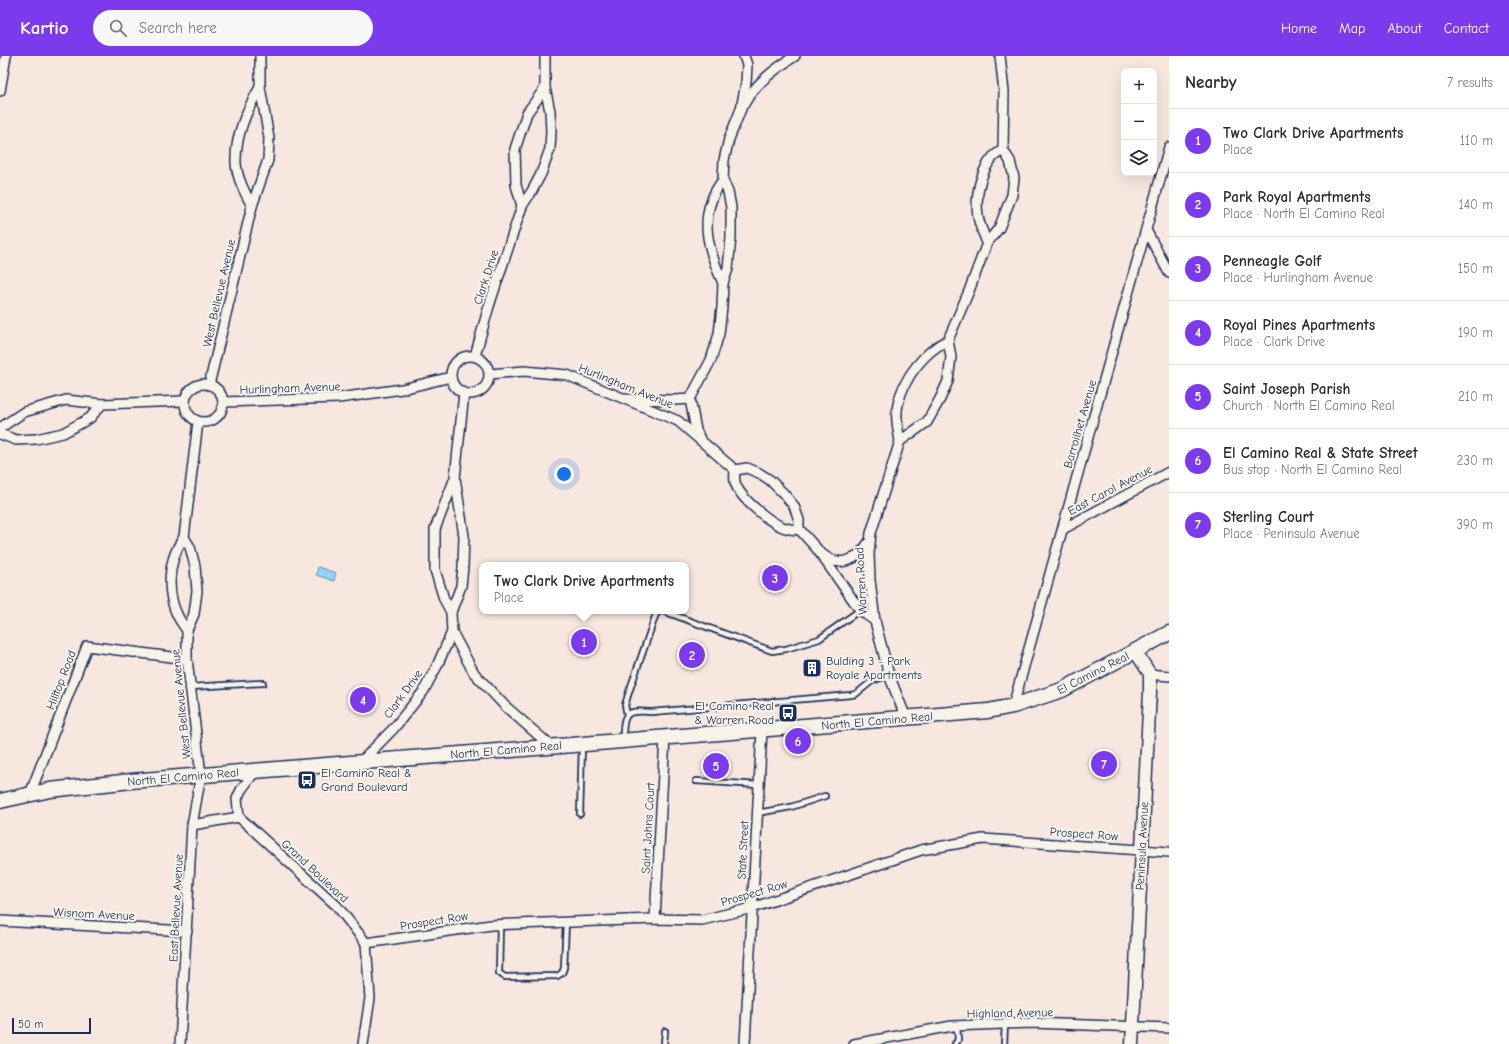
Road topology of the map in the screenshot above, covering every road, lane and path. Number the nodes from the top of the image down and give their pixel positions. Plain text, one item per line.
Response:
1 (6, 56) edge
2 (260, 56) edge
3 (545, 56) edge
4 (744, 56) edge
5 (795, 56) edge
6 (1000, 56) edge
7 (260, 87) junction
8 (545, 88) junction
9 (0, 91) edge
10 (741, 109) junction
11 (1169, 147) edge
12 (1003, 150) junction
13 (723, 180) junction
14 (252, 206) junction
15 (522, 206) junction
16 (1146, 230) junction
17 (987, 242) junction
18 (1169, 273) edge
19 (723, 283) junction
20 (948, 340) junction
21 (475, 356) junction
22 (490, 374) junction
23 (451, 377) junction
24 (209, 385) junction
25 (464, 394) junction
26 (625, 399) junction
27 (690, 399) junction
28 (184, 401) junction
29 (223, 402) junction
30 (102, 404) junction
31 (198, 422) junction
32 (0, 428) edge
33 (0, 434) edge
34 (700, 439) junction
35 (900, 441) junction
36 (734, 470) junction
37 (1169, 472) edge
38 (455, 478) junction
39 (800, 529) junction
40 (1063, 529) junction
41 (184, 537) junction
42 (870, 540) junction
43 (817, 549) junction
44 (860, 610) junction
45 (451, 612) junction
46 (656, 614) edge
47 (669, 614) edge
48 (875, 621) junction
49 (187, 630) junction
50 (452, 632) junction
51 (1169, 633) edge
52 (1135, 651) junction
53 (187, 659) junction
54 (1150, 674) junction
55 (889, 675) junction
56 (1169, 676) edge
57 (263, 683) dead end
58 (190, 687) junction
59 (1013, 706) junction
60 (627, 715) junction
61 (906, 718) junction
62 (762, 730) junction
63 (665, 738) junction
64 (622, 741) junction
65 (582, 744) junction
66 (552, 747) junction
67 (361, 762) junction
68 (256, 770) junction
69 (201, 775) junction
70 (696, 780) dead end
71 (759, 785) junction
72 (30, 794) junction
73 (825, 796) dead end
74 (0, 802) edge
75 (757, 813) junction
76 (580, 814) dead end
77 (239, 817) junction
78 (192, 825) junction
79 (1142, 850) junction
80 (1169, 852) edge
81 (752, 908) junction
82 (655, 919) junction
83 (0, 921) edge
84 (566, 922) junction
85 (500, 924) junction
86 (187, 930) junction
87 (366, 943) junction
88 (1005, 1024) junction
89 (957, 1026) junction
90 (1133, 1026) junction
91 (1169, 1028) edge
92 (665, 1031) dead end
93 (180, 1044) edge
94 (363, 1044) edge
95 (664, 1044) edge
96 (745, 1044) edge
97 (854, 1044) edge
98 (956, 1044) edge
99 (1004, 1044) edge
100 (1132, 1044) edge

1 - 9 street
2 - 7 street, West Bellevue Avenue
3 - 8 street, Clark Drive
4 - 10 street
5 - 10 street
6 - 12 street
7 - 14 street, West Bellevue Avenue
7 - 14 street, West Bellevue Avenue
8 - 15 street, Clark Drive
8 - 15 street
10 - 13 street
11 - 16 street, Barroilhet Avenue
12 - 17 street
12 - 17 street
13 - 19 street
13 - 19 street
14 - 24 street, West Bellevue Avenue
15 - 21 street, Clark Drive
16 - 18 street
16 - 40 street, Barroilhet Avenue
17 - 20 street
19 - 27 street
20 - 35 street
20 - 35 street, Warren Road
21 - 22 street
21 - 23 street
22 - 25 street
22 - 26 street, Hurlingham Avenue
23 - 25 street
23 - 29 street, Hurlingham Avenue
24 - 28 street
24 - 29 street
25 - 38 street, Clark Drive
26 - 27 street
26 - 34 street, Hurlingham Avenue
27 - 34 street
28 - 30 street
28 - 31 street
29 - 31 street
30 - 32 street
30 - 33 street
31 - 41 street
34 - 36 street, Hurlingham Avenue
35 - 42 street, Warren Road
36 - 39 street
36 - 39 street
37 - 40 street, East Carol Avenue
38 - 45 street, Clark Drive
38 - 45 street, Clark Drive
39 - 43 street
40 - 59 street, Barroilhet Avenue
41 - 49 street, West Bellevue Avenue
41 - 49 street
42 - 43 street
42 - 48 street, Warren Road
43 - 44 street
44 - 47 lane
44 - 48 street
45 - 50 street, Clark Drive
46 - 60 lane
48 - 55 street, Warren Road
49 - 53 street, West Bellevue Avenue
50 - 66 street, Clark Drive
50 - 67 street, Clark Drive
51 - 52 main road, El Camino Real
52 - 54 main road
52 - 59 main road, El Camino Real
53 - 58 street, West Bellevue Avenue
53 - 72 street, Hilltop Road
54 - 56 street
54 - 79 main road, Peninsula Avenue
55 - 60 lane
55 - 61 street, Warren Road
57 - 58 lane
58 - 69 street, West Bellevue Avenue
59 - 61 main road, North El Camino Real
60 - 64 lane
61 - 62 main road, North El Camino Real
62 - 63 main road, North El Camino Real
62 - 71 street, State Street
63 - 64 main road, North El Camino Real
63 - 82 street, Saint Johns Court
64 - 65 main road, North El Camino Real
65 - 66 main road, North El Camino Real
65 - 76 lane
66 - 67 main road, North El Camino Real
67 - 68 main road, North El Camino Real
68 - 69 main road, North El Camino Real
68 - 77 street
69 - 72 main road, North El Camino Real
69 - 78 street, East Bellevue Avenue
70 - 71 lane
71 - 75 street, State Street
72 - 74 main road, North El Camino Real
73 - 75 lane
75 - 81 street, State Street
77 - 78 street
77 - 87 street, Grand Boulevard
78 - 86 street, East Bellevue Avenue
79 - 80 street, Prospect Row
79 - 81 street, Prospect Row
79 - 90 main road, Peninsula Avenue
81 - 82 street, Prospect Row
81 - 96 street, State Street
82 - 84 street, Prospect Row
83 - 86 street, Wisnom Avenue
84 - 85 street, Prospect Row
84 - 85 lane
85 - 87 street, Prospect Row
86 - 93 street, East Bellevue Avenue
87 - 94 street
88 - 89 street, Highland Avenue
88 - 90 street, Highland Avenue
88 - 99 lane
89 - 97 street, Highland Avenue
89 - 98 lane
90 - 91 street, Highland Avenue
90 - 100 main road, Peninsula Avenue
92 - 95 lane

